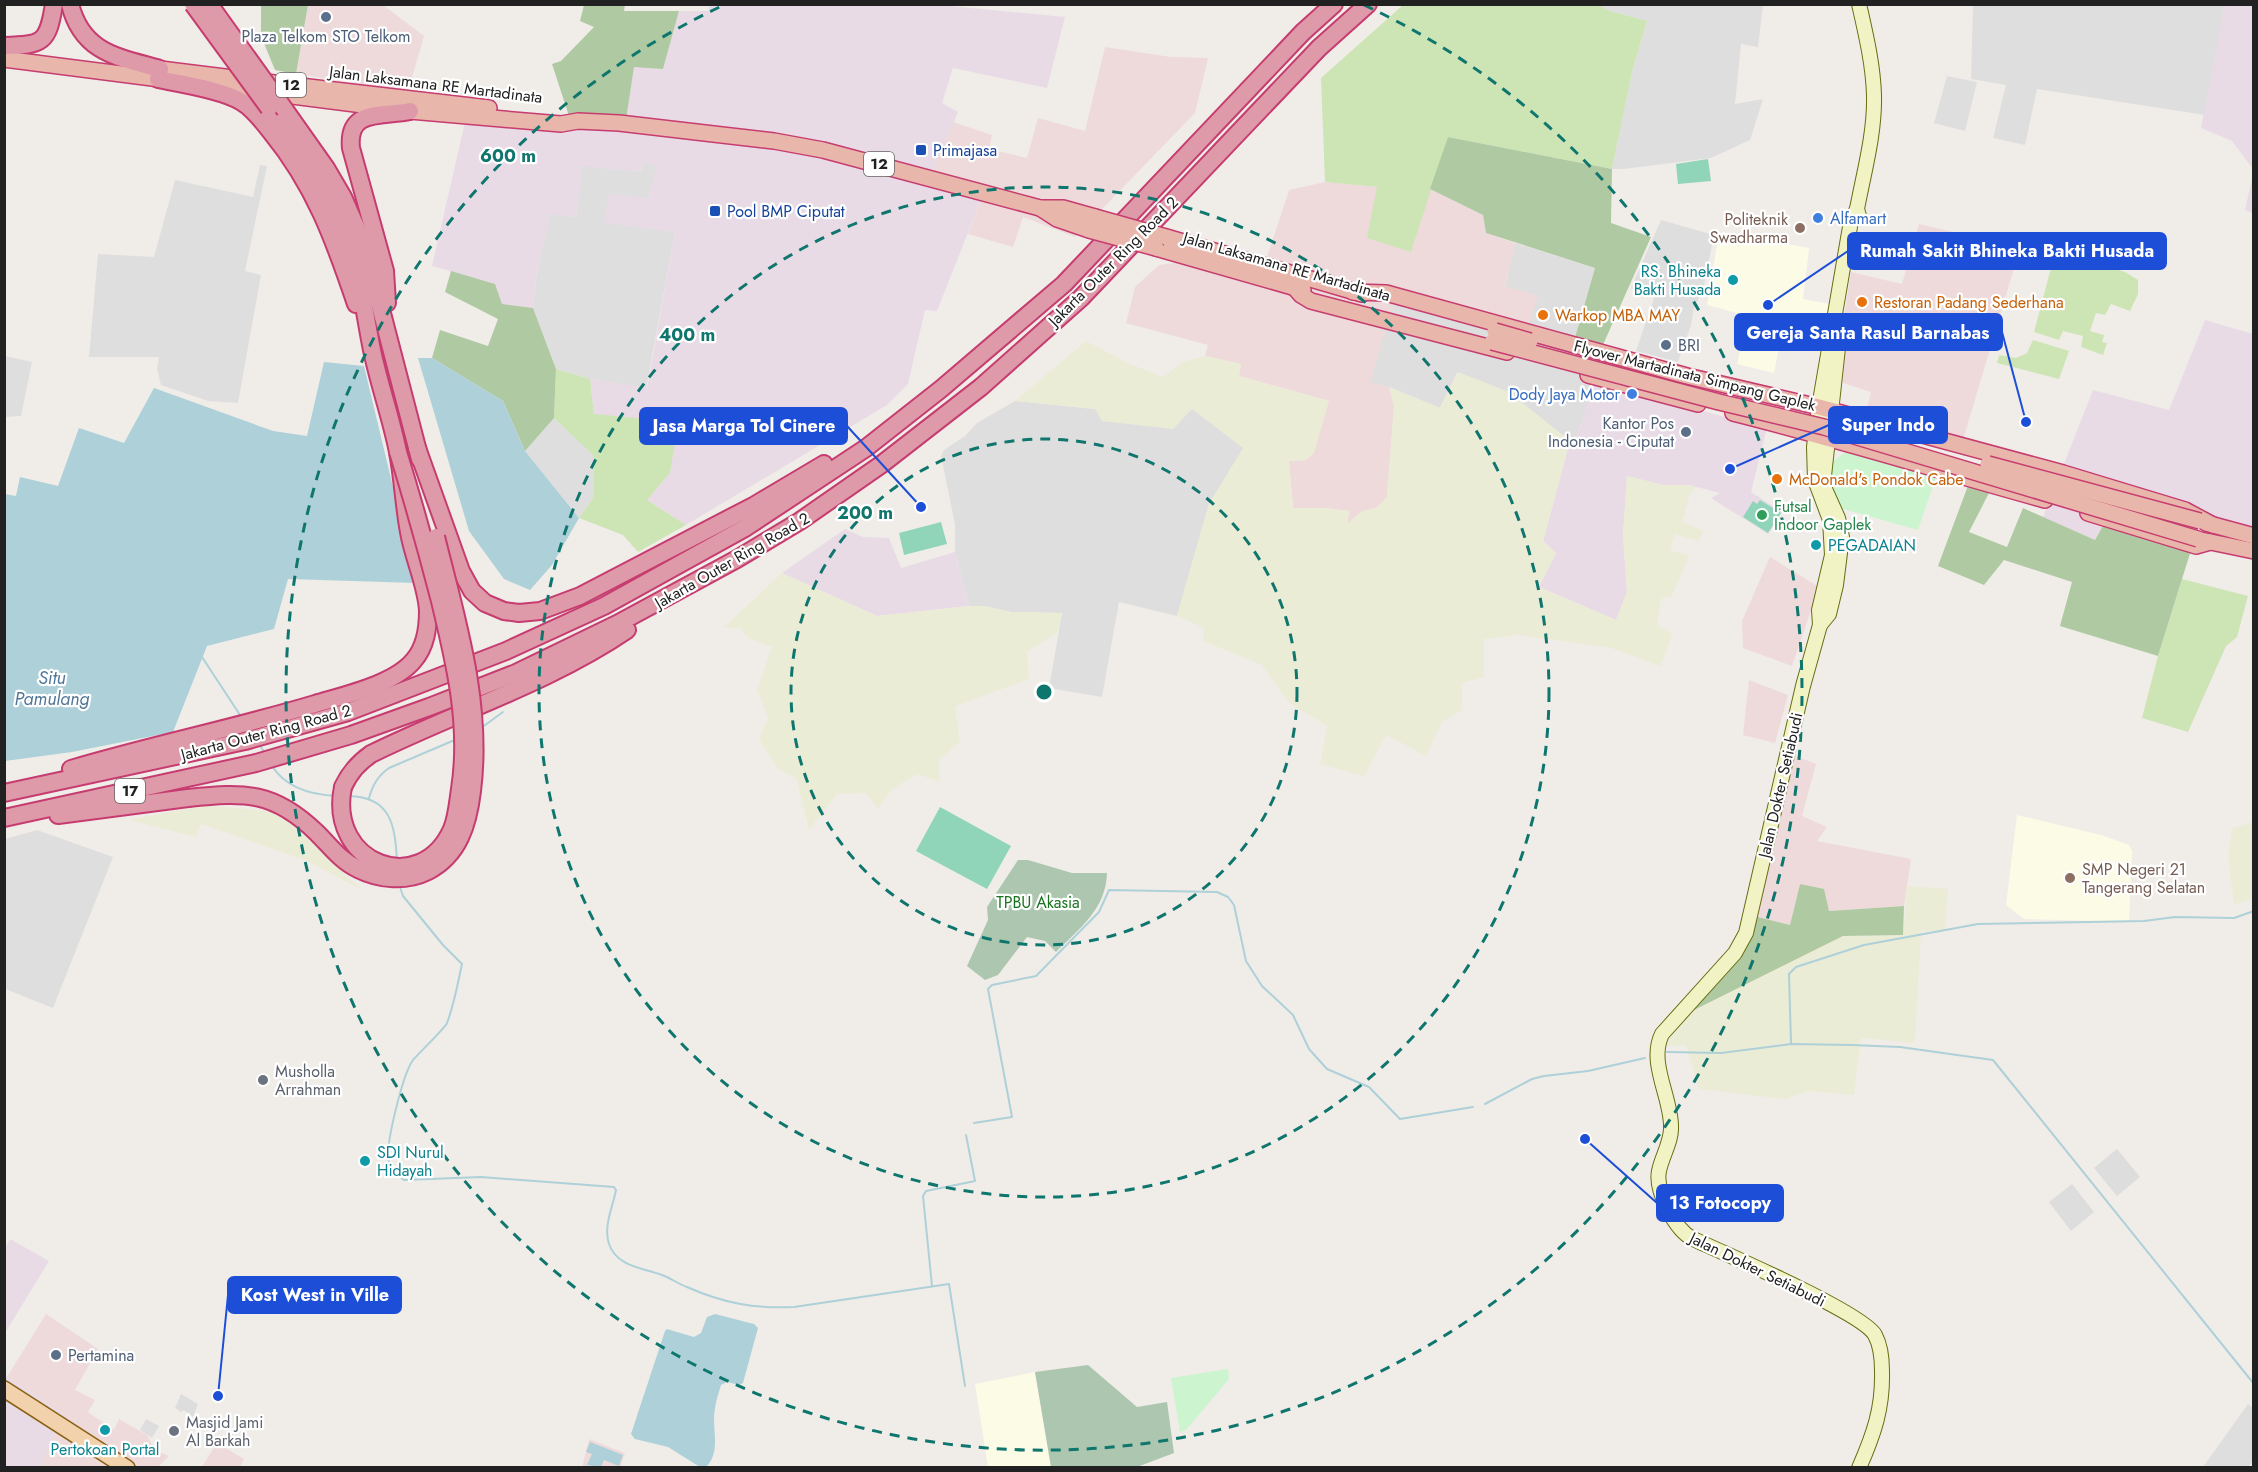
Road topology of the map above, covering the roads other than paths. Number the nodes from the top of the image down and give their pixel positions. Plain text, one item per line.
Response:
1 (54, 4) edge
2 (70, 4) edge
3 (193, 4) edge
4 (208, 4) edge
5 (1334, 4) edge
6 (1368, 4) edge
7 (1859, 4) edge
8 (4, 48) edge
9 (4, 59) edge
10 (159, 74) junction
11 (277, 109) junction
12 (410, 111) junction
13 (578, 121) junction
14 (1194, 252) junction
15 (1294, 287) junction
16 (1353, 292) junction
17 (1494, 336) junction
18 (391, 346) junction
19 (372, 351) junction
20 (941, 389) junction
21 (1796, 402) junction
22 (1825, 409) junction
23 (1857, 417) junction
24 (1789, 427) junction
25 (1822, 436) junction
26 (1849, 443) junction
27 (417, 448) junction
28 (398, 452) junction
29 (1824, 464) junction
30 (2207, 523) junction
31 (2253, 536) edge
32 (2204, 540) junction
33 (2253, 551) edge
34 (695, 583) junction
35 (1820, 626) junction
36 (269, 726) junction
37 (4, 792) edge
38 (4, 819) edge
39 (4, 1389) edge
40 (127, 1467) edge
41 (1859, 1467) edge

1 - 8 highway
2 - 10 highway
3 - 11 highway, bridge
4 - 11 highway, bridge
5 - 20 highway, Jakarta Outer Ring Road 2 / 17
6 - 34 highway, Jakarta Outer Ring Road 2 / 17
7 - 22 main road, Jalan Dokter Setiabudi
8 - 10 highway, Jalan Laksamana RE Martadinata / 12
9 - 10 highway, Jalan Laksamana RE Martadinata / 12
10 - 12 highway, Jalan Laksamana RE Martadinata / 12
10 - 13 highway, Jalan Laksamana RE Martadinata / 12
10 - 19 highway
11 - 18 highway
11 - 19 highway
12 - 13 highway, Jalan Laksamana RE Martadinata / 12
12 - 18 highway
13 - 14 highway, Jalan Laksamana RE Martadinata / 12, bridge
14 - 15 highway, Jalan Laksamana RE Martadinata / 12
14 - 16 highway, Jalan Laksamana RE Martadinata / 12
15 - 17 highway, Jalan Laksamana RE Martadinata / 12
15 - 24 highway
16 - 17 highway, Jalan Laksamana RE Martadinata / 12
16 - 21 highway
17 - 30 highway, Flyover Martadinata Simpang Gaplek / 12, bridge
17 - 32 highway, Flyover Martadinata Simpang Gaplek / 12, bridge
18 - 27 highway
19 - 28 highway
20 - 27 highway
20 - 36 highway, Jakarta Outer Ring Road 2 / 17
21 - 22 highway
21 - 24 highway
22 - 23 highway
22 - 25 main road, Jalan Dokter Setiabudi
23 - 26 highway
23 - 30 highway
24 - 25 highway
25 - 26 highway
25 - 29 main road, Jalan Dokter Setiabudi
25 - 35 main road, Jalan Dokter Setiabudi
26 - 29 main road
26 - 32 highway
27 - 38 highway, bridge
28 - 34 highway, bridge
28 - 36 highway, bridge
29 - 35 main road, Jalan Dokter Setiabudi
30 - 31 highway, 12
32 - 33 highway, 12
34 - 38 highway, Jakarta Outer Ring Road 2 / 17
35 - 41 main road, Jalan Dokter Setiabudi
36 - 37 highway
36 - 37 highway, Jakarta Outer Ring Road 2 / 17
39 - 40 main road

